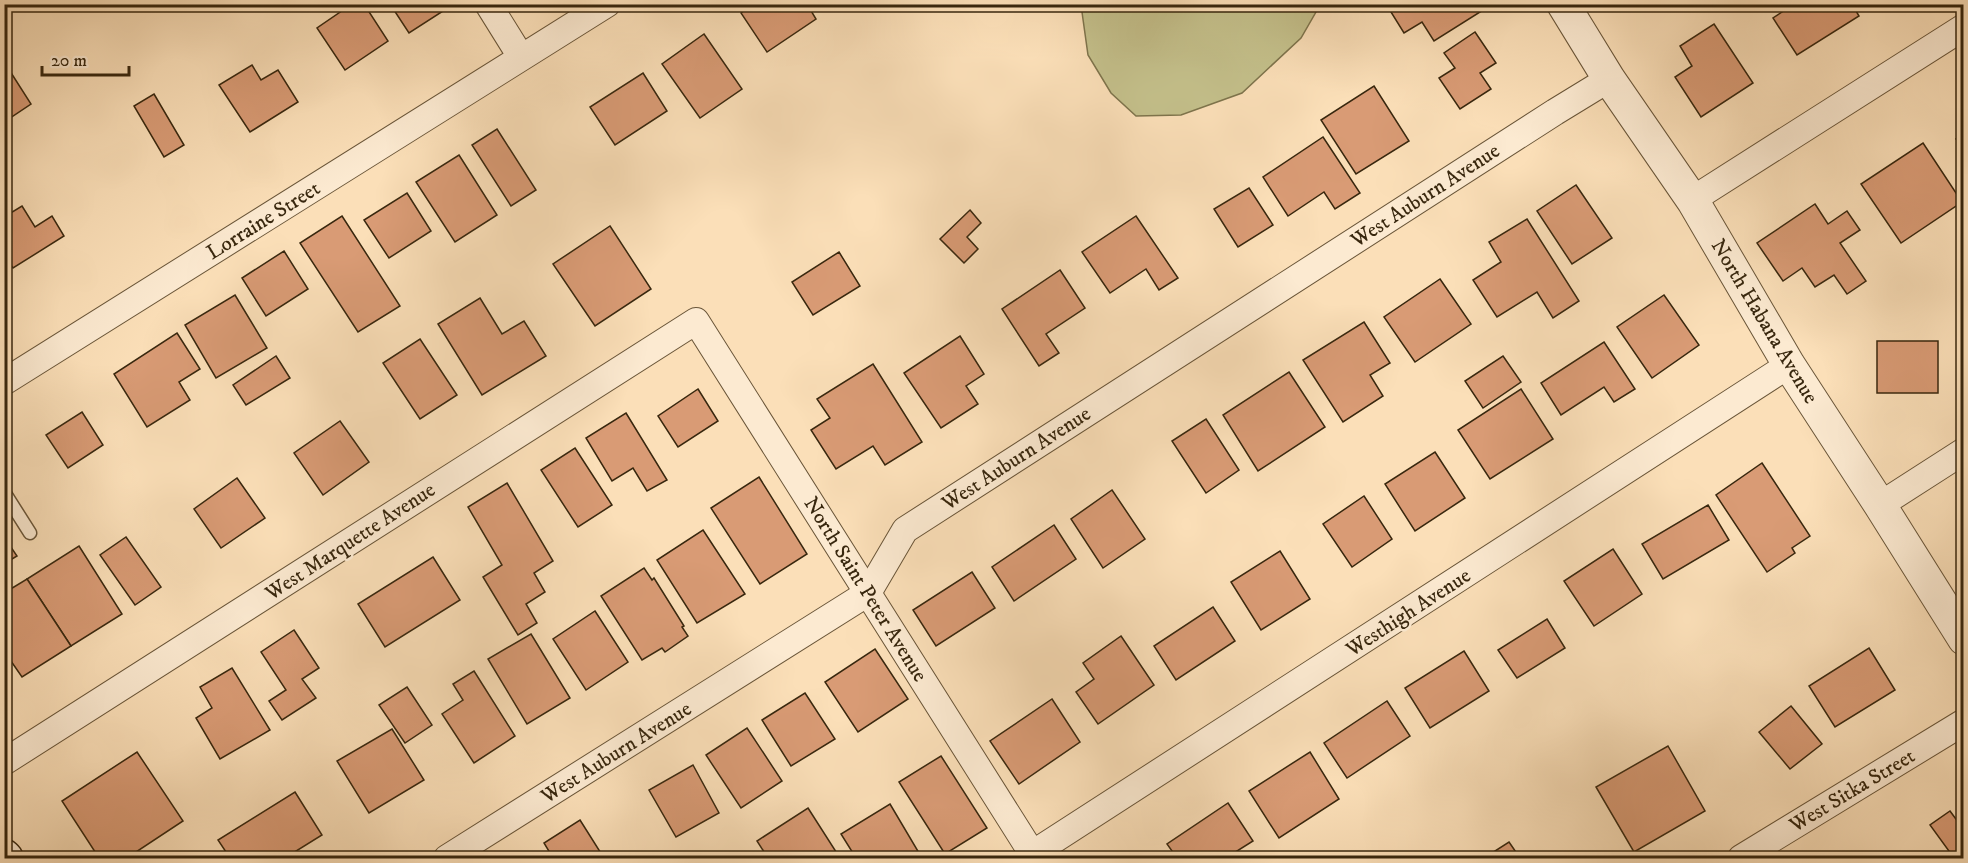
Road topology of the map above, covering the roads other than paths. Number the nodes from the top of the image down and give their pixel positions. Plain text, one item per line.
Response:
1 (488, 4) edge
2 (607, 4) edge
3 (1563, 4) edge
4 (1964, 27) edge
5 (521, 57) junction
6 (1609, 79) junction
7 (1693, 201) junction
8 (696, 321) joint
9 (1789, 365) junction
10 (4, 382) edge
11 (1964, 451) edge
12 (4, 492) edge
13 (1880, 505) junction
14 (30, 533) dead end
15 (868, 593) junction
16 (1964, 639) edge
17 (1964, 722) edge
18 (4, 762) edge
19 (1031, 857) edge
20 (447, 858) edge
21 (1741, 858) edge

1 - 5 street
2 - 5 street, Lorraine Street
3 - 6 street, North Habana Avenue
4 - 7 street
5 - 10 street, Lorraine Street
6 - 7 street, North Habana Avenue
6 - 15 street, West Auburn Avenue
7 - 9 street, North Habana Avenue
8 - 15 street, North Saint Peter Avenue
8 - 18 street, West Marquette Avenue
9 - 13 street, North Habana Avenue
9 - 19 street, Westhigh Avenue
11 - 13 street
12 - 14 lane
13 - 16 street, North Habana Avenue
15 - 19 street, North Saint Peter Avenue
15 - 20 street, West Auburn Avenue
17 - 21 street, West Sitka Street

